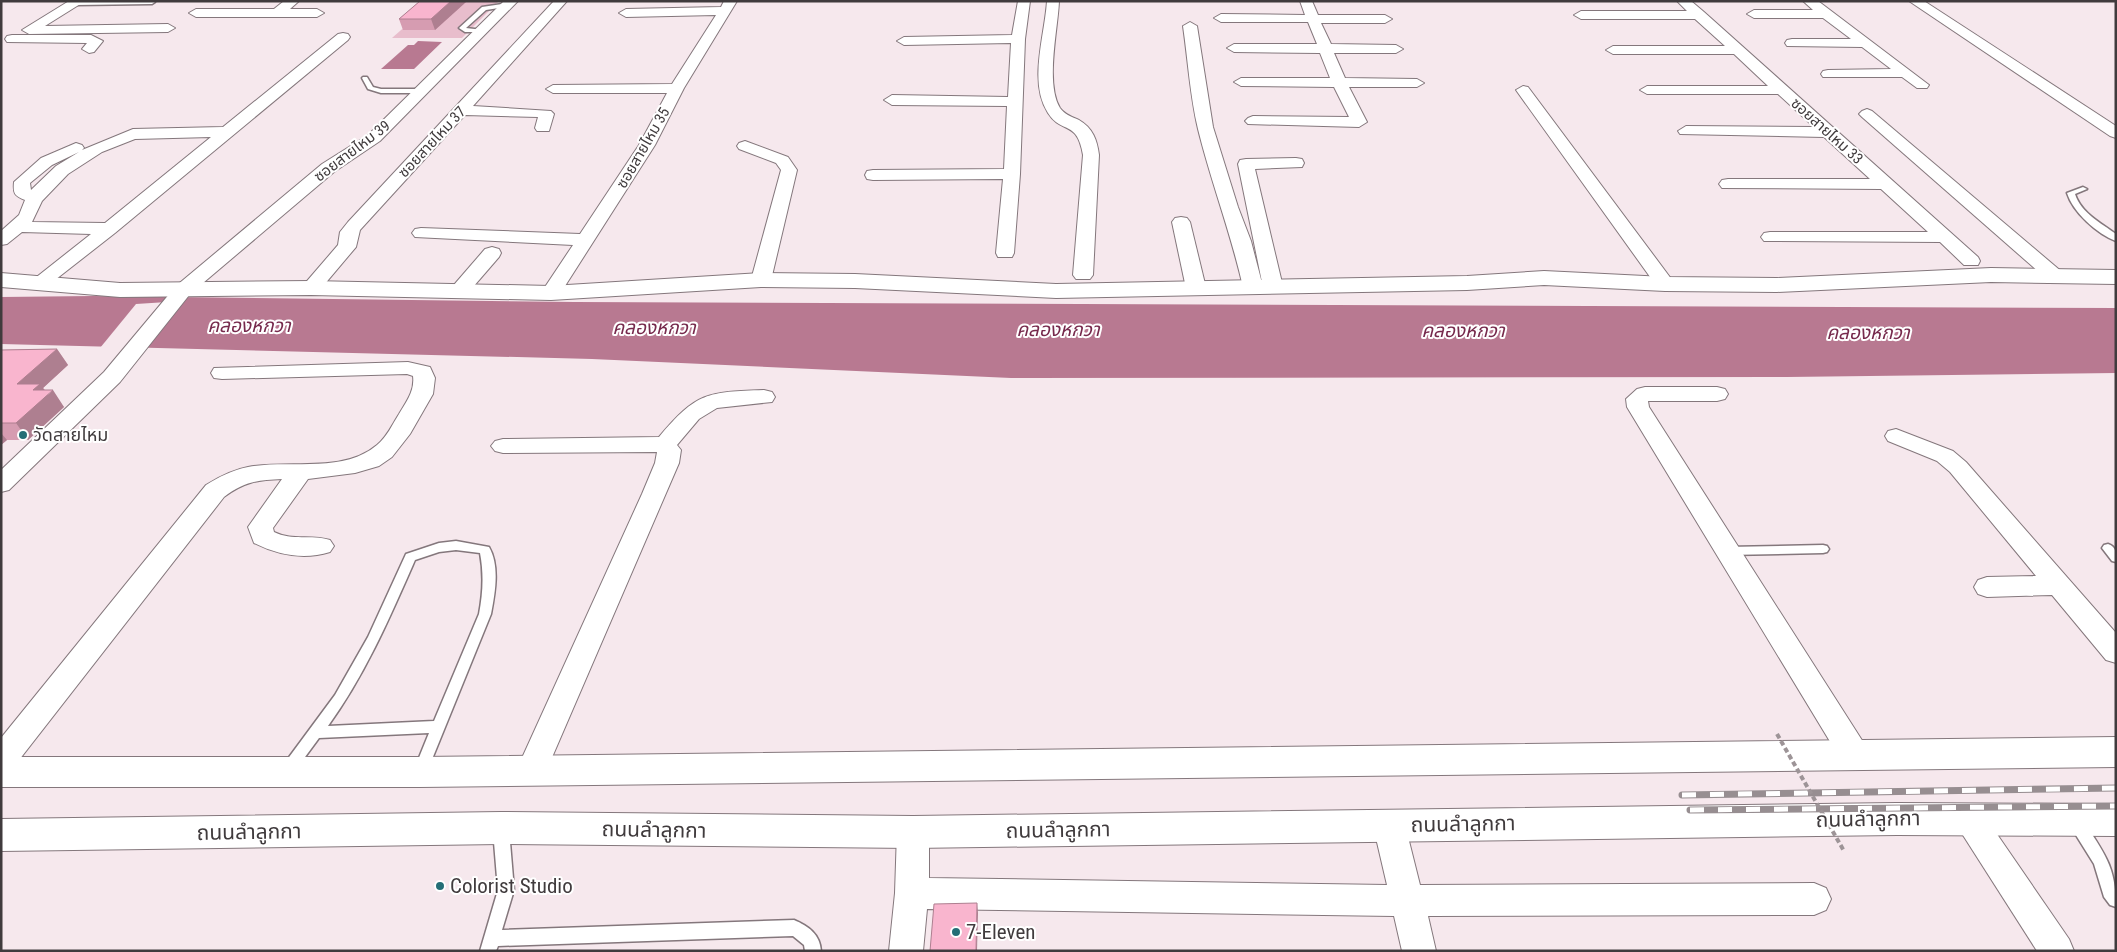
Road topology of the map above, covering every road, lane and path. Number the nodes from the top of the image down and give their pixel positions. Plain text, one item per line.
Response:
1 (58, 1) edge
2 (293, 1) edge
3 (561, 1) edge
4 (1024, 1) edge
5 (1053, 1) edge
6 (1306, 1) edge
7 (1683, 1) edge
8 (1808, 1) edge
9 (1915, 1) edge
10 (77, 2) edge
11 (152, 2) edge
12 (511, 3) edge
13 (728, 6) edge
14 (278, 12) junction
15 (626, 12) dead end
16 (196, 13) dead end
17 (317, 13) dead end
18 (1754, 14) dead end
19 (1826, 14) junction
20 (1581, 15) dead end
21 (1699, 16) junction
22 (1221, 18) dead end
23 (1313, 18) junction
24 (1385, 19) dead end
25 (1190, 26) dead end
26 (168, 28) dead end
27 (10, 35) edge
28 (343, 37) dead end
29 (1018, 39) junction
30 (904, 41) dead end
31 (1792, 43) dead end
32 (1865, 43) junction
33 (1234, 48) dead end
34 (89, 49) dead end
35 (1326, 49) junction
36 (1396, 49) dead end
37 (1613, 50) dead end
38 (1738, 50) junction
39 (1906, 73) junction
40 (1828, 74) dead end
41 (365, 78) dead end
42 (1242, 82) dead end
43 (1339, 82) junction
44 (1417, 82) dead end
45 (1922, 85) dead end
46 (677, 88) junction
47 (553, 89) dead end
48 (1523, 90) dead end
49 (1647, 90) dead end
50 (1782, 90) junction
51 (422, 91) junction
52 (892, 100) dead end
53 (1014, 102) junction
54 (461, 110) junction
55 (1866, 114) dead end
56 (1253, 121) dead end
57 (543, 128) dead end
58 (1686, 131) dead end
59 (226, 132) junction
60 (1828, 132) junction
61 (2116, 133) edge
62 (745, 146) dead end
63 (1296, 163) dead end
64 (1012, 174) junction
65 (873, 175) dead end
66 (1728, 184) dead end
67 (1886, 184) junction
68 (2083, 189) dead end
69 (1181, 222) dead end
70 (18, 228) junction
71 (109, 229) junction
72 (421, 233) dead end
73 (1770, 237) dead end
74 (1944, 237) junction
75 (2116, 238) edge
76 (1, 240) edge
77 (586, 240) junction
78 (492, 253) dead end
79 (1005, 253) dead end
80 (1972, 261) dead end
81 (1083, 275) dead end
82 (2055, 276) junction
83 (2116, 277) edge
84 (1, 280) edge
85 (761, 280) junction
86 (39, 283) junction
87 (1665, 284) junction
88 (1263, 287) junction
89 (311, 288) junction
90 (1196, 288) junction
91 (460, 290) junction
92 (551, 293) junction
93 (180, 294) junction
94 (222, 373) dead end
95 (1717, 394) dead end
96 (764, 397) dead end
97 (1896, 436) dead end
98 (664, 445) junction
99 (502, 446) dead end
100 (301, 471) junction
101 (1, 484) edge
102 (321, 546) dead end
103 (2108, 548) dead end
104 (1823, 549) dead end
105 (1726, 551) junction
106 (2116, 558) edge
107 (2058, 585) junction
108 (1987, 587) dead end
109 (2116, 652) edge
110 (437, 727) junction
111 (316, 732) junction
112 (1777, 734) dead end
113 (2116, 752) edge
114 (1854, 754) junction
115 (1, 760) edge
116 (532, 769) junction
117 (1, 772) edge
118 (287, 772) junction
119 (420, 772) junction
120 (1968, 818) junction
121 (2074, 820) junction
122 (2116, 820) edge
123 (1389, 825) junction
124 (501, 828) junction
125 (913, 832) junction
126 (1, 835) edge
127 (1844, 851) dead end
128 (912, 893) junction
129 (1814, 899) dead end
130 (2116, 900) edge
131 (1407, 901) junction
132 (489, 944) edge
133 (813, 951) edge
134 (906, 951) edge
135 (1419, 951) edge
136 (2057, 951) edge

1 - 27 street
2 - 14 street
3 - 54 street, ซอยสายไหม 37
4 - 29 street
5 - 81 street
6 - 23 street
7 - 21 street, ซอยสายไหม 33
8 - 19 street
9 - 61 street
10 - 11 lane
10 - 27 street
12 - 51 street, ซอยสายไหม 39
13 - 15 street
13 - 46 street, ซอยสายไหม 35
14 - 16 street
14 - 17 street
18 - 19 street
19 - 32 street
20 - 21 street
21 - 38 street, ซอยสายไหม 33
22 - 23 street
23 - 24 street
23 - 35 street
25 - 88 street
26 - 27 street
27 - 34 street
28 - 59 street
29 - 30 street
29 - 53 street
31 - 32 street
32 - 39 street
33 - 35 street
35 - 36 street
35 - 43 street
37 - 38 street
38 - 50 street, ซอยสายไหม 33
39 - 40 street
39 - 45 street
41 - 51 lane
42 - 43 street
43 - 44 street
43 - 56 street
46 - 47 street
46 - 77 street, ซอยสายไหม 35
48 - 87 street
49 - 50 street
50 - 60 street, ซอยสายไหม 33
51 - 93 street, ซอยสายไหม 39
52 - 53 street
53 - 64 street
54 - 57 street
54 - 89 street, ซอยสายไหม 37
55 - 82 street
58 - 60 street
59 - 70 street
59 - 71 street
60 - 67 street, ซอยสายไหม 33
62 - 85 street
63 - 88 street
64 - 65 street
64 - 79 street
66 - 67 street
67 - 74 street, ซอยสายไหม 33
68 - 75 lane
69 - 90 street
70 - 71 street
70 - 76 street
71 - 86 street
72 - 77 street
73 - 74 street
74 - 80 street, ซอยสายไหม 33
77 - 92 street, ซอยสายไหม 35
78 - 91 street
82 - 83 main road
82 - 87 main road
84 - 86 main road
85 - 90 main road
85 - 92 main road
86 - 93 main road
87 - 88 main road
88 - 90 main road
89 - 91 main road
89 - 93 main road
91 - 92 main road
93 - 101 street, ซอยสายไหม 39
94 - 100 street
95 - 105 street
96 - 98 street
97 - 107 street
98 - 99 street
98 - 116 street
100 - 102 street
100 - 115 street
103 - 106 lane
104 - 105 lane
105 - 114 street
107 - 108 street
107 - 109 street
110 - 111 lane
110 - 111 lane
110 - 119 lane
111 - 118 lane
112 - 127 path, bridge
113 - 114 main road
114 - 116 main road
116 - 119 main road
117 - 118 main road
118 - 119 main road
120 - 121 main road, ถนนลำลูกกา
120 - 123 main road, ถนนลำลูกกา
120 - 136 street
121 - 122 main road, ถนนลำลูกกา
121 - 130 lane
123 - 125 main road, ถนนลำลูกกา
123 - 131 street
124 - 125 main road, ถนนลำลูกกา
124 - 126 main road, ถนนลำลูกกา
124 - 132 lane
125 - 128 street
128 - 131 street
128 - 134 street
129 - 131 street
131 - 135 street
132 - 133 lane

